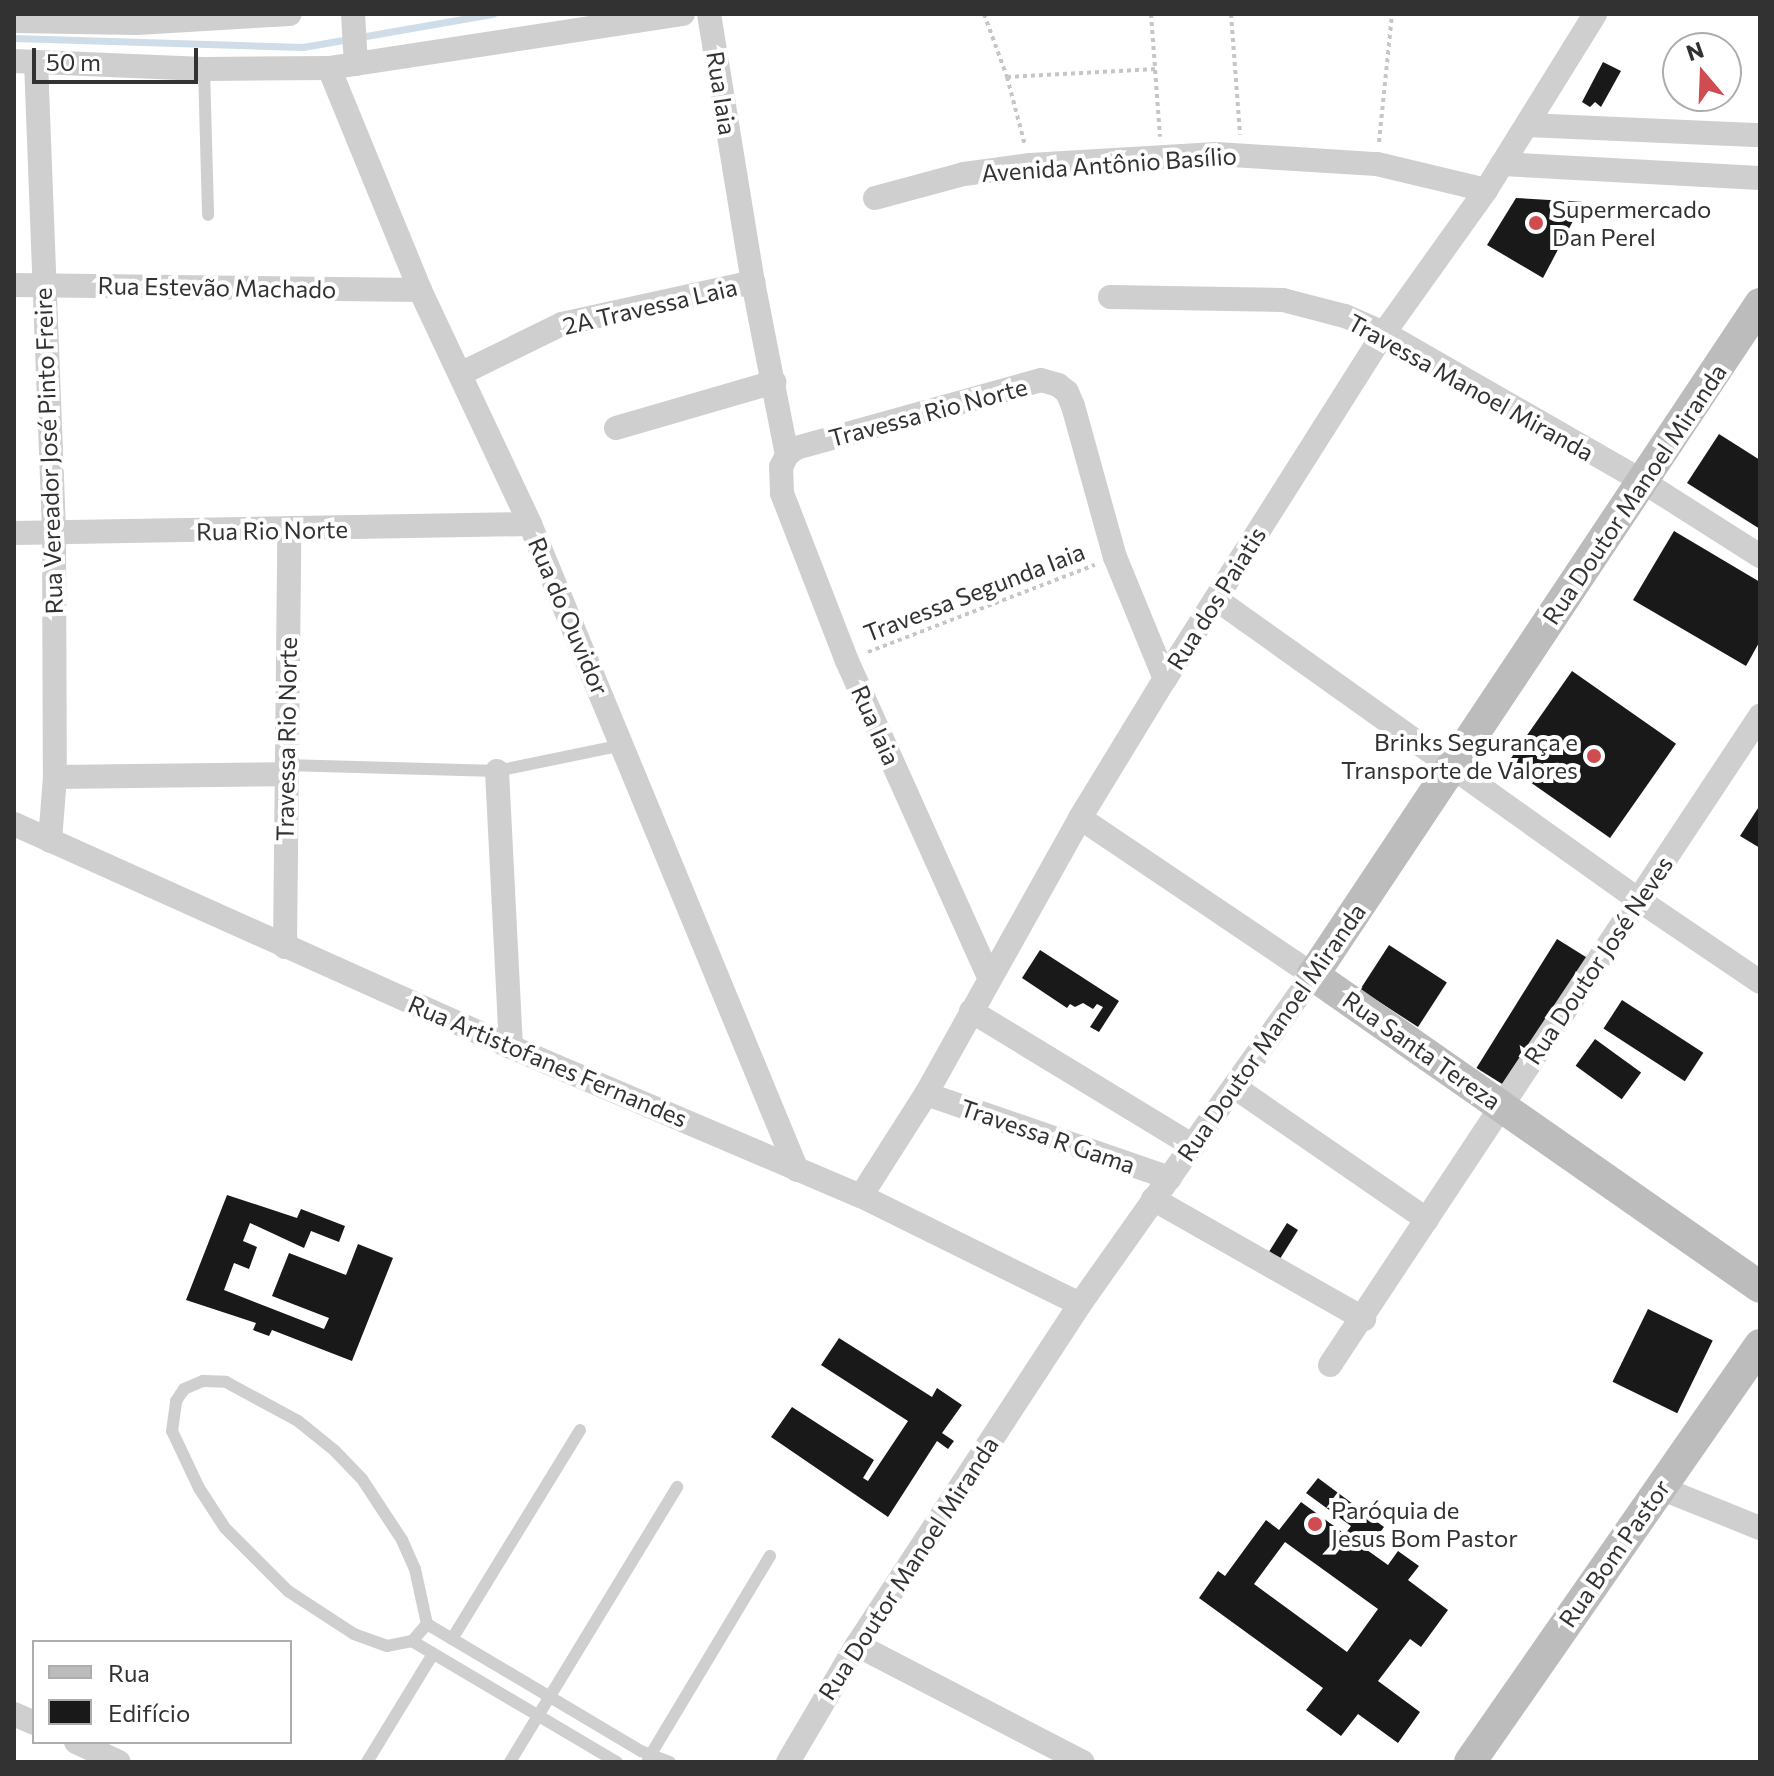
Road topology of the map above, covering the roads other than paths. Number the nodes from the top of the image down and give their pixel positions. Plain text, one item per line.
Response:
1 (290, 14) edge
2 (683, 14) edge
3 (709, 14) edge
4 (1595, 14) edge
5 (353, 16) edge
6 (188, 17) edge
7 (14, 21) edge
8 (356, 60) junction
9 (25, 62) edge
10 (329, 68) junction
11 (204, 69) junction
12 (1527, 125) junction
13 (1760, 135) edge
14 (1502, 164) junction
15 (1760, 178) edge
16 (1486, 190) junction
17 (875, 198) dead end
18 (208, 215) dead end
19 (753, 282) junction
20 (14, 285) edge
21 (43, 285) junction
22 (420, 290) junction
23 (1110, 297) dead end
24 (1760, 304) edge
25 (1384, 333) junction
26 (460, 374) junction
27 (774, 382) junction
28 (616, 428) dead end
29 (784, 461) junction
30 (1642, 481) junction
31 (530, 524) junction
32 (289, 531) junction
33 (14, 533) edge
34 (54, 534) junction
35 (1760, 556) edge
36 (1216, 599) junction
37 (1165, 679) junction
38 (1760, 716) edge
39 (623, 745) junction
40 (1453, 768) junction
41 (285, 769) junction
42 (497, 771) junction
43 (55, 777) junction
44 (1080, 818) junction
45 (14, 824) edge
46 (50, 841) junction
47 (1639, 900) junction
48 (285, 947) junction
49 (1313, 975) junction
50 (989, 977) junction
51 (1760, 982) edge
52 (971, 1011) junction
53 (511, 1047) junction
54 (1236, 1088) junction
55 (926, 1094) junction
56 (1502, 1105) junction
57 (1193, 1146) junction
58 (797, 1170) junction
59 (1170, 1178) junction
60 (861, 1196) junction
61 (1153, 1199) junction
62 (1427, 1220) junction
63 (1760, 1287) edge
64 (1080, 1304) junction
65 (1364, 1319) junction
66 (1760, 1345) edge
67 (1330, 1365) dead end
68 (580, 1430) dead end
69 (677, 1487) dead end
70 (1658, 1487) junction
71 (1760, 1528) edge
72 (770, 1556) dead end
73 (427, 1624) junction
74 (452, 1639) junction
75 (412, 1641) junction
76 (857, 1645) junction
77 (433, 1654) junction
78 (551, 1697) junction
79 (538, 1716) junction
80 (80, 1744) edge
81 (648, 1758) edge
82 (119, 1762) edge
83 (367, 1762) edge
84 (510, 1762) edge
85 (617, 1762) edge
86 (670, 1762) edge
87 (788, 1762) edge
88 (1082, 1762) edge
89 (1470, 1762) edge

1 - 6 street
2 - 8 street
3 - 19 street, Rua Iaia
4 - 12 street, Rua dos Paiatis
5 - 8 street
6 - 7 street
8 - 10 street
9 - 11 street
9 - 21 street, Rua Vereador José Pinto Freire
10 - 11 street
10 - 22 street, Rua do Ouvidor
11 - 18 lane
12 - 13 street
12 - 14 street, Rua dos Paiatis
14 - 15 street
14 - 16 street, Rua dos Paiatis
16 - 17 street, Avenida Antônio Basílio
16 - 25 street, Rua dos Paiatis
19 - 26 street, 2A Travessa Laia
19 - 27 street, Rua Iaia
20 - 21 street, Rua Estevão Machado
21 - 22 street, Rua Estevão Machado
21 - 34 street, Rua Vereador José Pinto Freire
22 - 26 street, Rua do Ouvidor
23 - 25 street, Travessa Manoel Miranda
24 - 30 street, Rua Doutor Manoel Miranda
25 - 30 street, Travessa Manoel Miranda
25 - 36 street, Rua dos Paiatis
26 - 31 street, Rua do Ouvidor
27 - 28 street
27 - 29 street, Rua Iaia
29 - 37 street, Travessa Rio Norte
29 - 50 street, Rua Iaia
30 - 35 street, Travessa Manoel Miranda
30 - 40 street, Rua Doutor Manoel Miranda
31 - 32 street, Rua Rio Norte
31 - 39 street, Rua do Ouvidor
32 - 34 street, Rua Rio Norte
32 - 41 street, Travessa Rio Norte
33 - 34 street, Rua Rio Norte
34 - 43 street, Rua Vereador José Pinto Freire
36 - 37 street, Rua dos Paiatis
36 - 40 street
37 - 44 street, Rua dos Paiatis
38 - 47 street, Rua Doutor José Neves
39 - 42 lane
39 - 58 street, Rua do Ouvidor
40 - 47 street
40 - 49 street, Rua Doutor Manoel Miranda
41 - 42 lane
41 - 43 street
41 - 48 street, Travessa Rio Norte
42 - 53 street
43 - 46 street, Rua Vereador José Pinto Freire
44 - 49 street, Rua Santa Tereza
44 - 50 street, Rua dos Paiatis
45 - 46 street, Rua Artistofanes Fernandes
46 - 48 street, Rua Artistofanes Fernandes
47 - 51 street
47 - 56 street, Rua Doutor José Neves
48 - 53 street, Rua Artistofanes Fernandes
49 - 54 street, Rua Doutor Manoel Miranda
49 - 56 street, Rua Santa Tereza
50 - 52 street, Rua dos Paiatis
52 - 55 street, Rua dos Paiatis
52 - 57 street
53 - 58 street, Rua Artistofanes Fernandes
54 - 57 street, Rua Doutor Manoel Miranda
54 - 62 street
55 - 59 street, Travessa R Gama
55 - 60 street, Rua dos Paiatis
56 - 62 street, Rua Doutor José Neves
56 - 63 street, Rua Santa Tereza
57 - 59 street, Rua Doutor Manoel Miranda
58 - 60 street, Rua Artistofanes Fernandes
59 - 61 street, Rua Doutor Manoel Miranda
60 - 64 street, Rua Artistofanes Fernandes
61 - 64 street, Rua Doutor Manoel Miranda
61 - 65 street
62 - 65 street, Rua Doutor José Neves
64 - 76 street, Rua Doutor Manoel Miranda
65 - 67 street, Rua Doutor José Neves
66 - 70 street, Rua Bom Pastor
68 - 74 lane
69 - 78 lane
70 - 71 street
70 - 89 street, Rua Bom Pastor
72 - 81 lane
73 - 74 lane
73 - 75 lane
73 - 75 lane
74 - 78 lane
75 - 77 lane
76 - 87 street, Rua Doutor Manoel Miranda
76 - 88 street
77 - 79 lane
77 - 83 lane
78 - 79 lane
78 - 81 lane
79 - 84 lane
79 - 85 lane
80 - 82 street
81 - 86 lane

